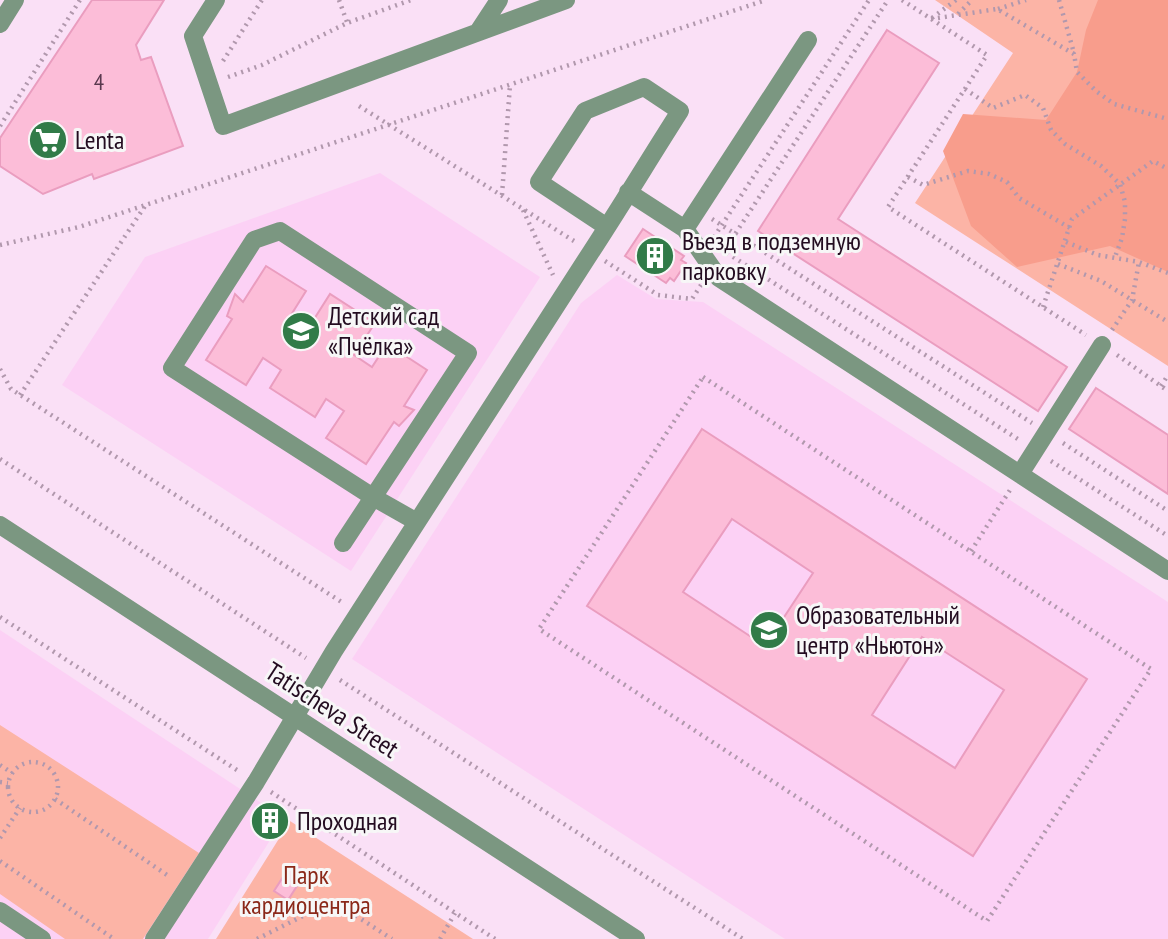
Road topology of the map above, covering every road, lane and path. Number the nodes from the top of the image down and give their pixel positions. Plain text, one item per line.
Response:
1 (15, 0) edge
2 (80, 0) edge
3 (216, 0) edge
4 (262, 0) edge
5 (339, 0) edge
6 (411, 0) edge
7 (499, 0) edge
8 (566, 0) edge
9 (766, 0) edge
10 (869, 0) edge
11 (902, 0) edge
12 (956, 0) edge
13 (972, 0) edge
14 (1026, 0) edge
15 (1059, 0) edge
16 (997, 9) junction
17 (958, 15) junction
18 (931, 19) junction
19 (347, 23) junction
20 (0, 24) edge
21 (478, 32) junction
22 (807, 40) dead end
23 (1074, 54) junction
24 (228, 77) junction
25 (210, 83) junction
26 (510, 85) junction
27 (965, 89) junction
28 (1168, 119) edge
29 (0, 126) edge
30 (1168, 169) edge
31 (908, 177) junction
32 (1120, 184) junction
33 (628, 192) junction
34 (502, 196) dead end
35 (569, 202) junction
36 (145, 205) junction
37 (522, 209) dead end
38 (697, 210) junction
39 (722, 225) junction
40 (553, 228) dead end
41 (607, 228) junction
42 (1070, 228) junction
43 (685, 229) junction
44 (1066, 242) junction
45 (0, 245) edge
46 (1115, 257) junction
47 (1139, 262) junction
48 (1058, 264) junction
49 (1168, 273) edge
50 (555, 279) dead end
51 (1132, 300) junction
52 (1043, 307) junction
53 (1168, 322) edge
54 (1102, 345) junction
55 (0, 369) edge
56 (1168, 375) edge
57 (1161, 386) junction
58 (1168, 391) edge
59 (20, 395) junction
60 (1046, 432) junction
61 (1035, 450) junction
62 (0, 459) edge
63 (1020, 474) junction
64 (373, 497) junction
65 (1168, 511) edge
66 (417, 522) junction
67 (0, 525) edge
68 (1168, 536) edge
69 (343, 543) dead end
70 (971, 551) junction
71 (1168, 571) edge
72 (359, 612) junction
73 (323, 669) junction
74 (294, 716) junction
75 (0, 765) edge
76 (12, 773) junction
77 (0, 782) edge
78 (8, 783) junction
79 (55, 799) junction
80 (20, 808) junction
81 (0, 838) edge
82 (0, 861) edge
83 (173, 878) dead end
84 (0, 911) edge
85 (456, 913) dead end
86 (42, 939) edge
87 (114, 939) edge
88 (154, 939) edge
89 (257, 939) edge
90 (392, 939) edge
91 (440, 939) edge
92 (636, 939) edge
93 (743, 939) edge

1 - 20 street
2 - 29 path
3 - 25 street
4 - 24 path
5 - 19 path
6 - 19 path
7 - 21 street
8 - 21 street
9 - 26 path
10 - 39 path
11 - 18 path
12 - 18 path
13 - 17 path
14 - 16 path
15 - 23 path
16 - 17 path
16 - 23 path
17 - 18 path
18 - 27 path
19 - 24 path
21 - 25 street
22 - 38 street
23 - 28 path
24 - 25 path
26 - 34 path
26 - 36 path
27 - 31 path
27 - 32 path
30 - 32 path
31 - 42 path
31 - 52 path
32 - 42 path
32 - 46 path
33 - 35 street
33 - 41 street
33 - 43 street
35 - 40 path
35 - 41 street
36 - 45 path
36 - 59 path
37 - 50 path
38 - 39 path
38 - 43 street
39 - 60 path
39 - 61 path
41 - 66 street
42 - 44 path
43 - 63 street
44 - 46 path
44 - 48 path
46 - 47 path
47 - 49 path
47 - 51 path
48 - 51 path
48 - 52 path
51 - 53 path
51 - 54 path
52 - 54 path
54 - 57 path
54 - 60 street
55 - 59 path
56 - 57 path
57 - 58 path
59 - 72 path
60 - 61 street
60 - 65 path
61 - 63 street
61 - 68 path
62 - 73 path
63 - 70 path
63 - 71 street
64 - 64 street
64 - 66 street
64 - 69 street
66 - 72 street
67 - 74 street, Tatischeva Street
70 - 70 path
72 - 73 street
73 - 74 street
73 - 93 path
74 - 88 street
74 - 92 street, Tatischeva Street
75 - 76 path
76 - 78 path
76 - 79 path
77 - 78 path
78 - 80 path
79 - 80 path
79 - 83 path
80 - 81 path
82 - 87 path
84 - 86 street
85 - 91 path
89 - 90 path

